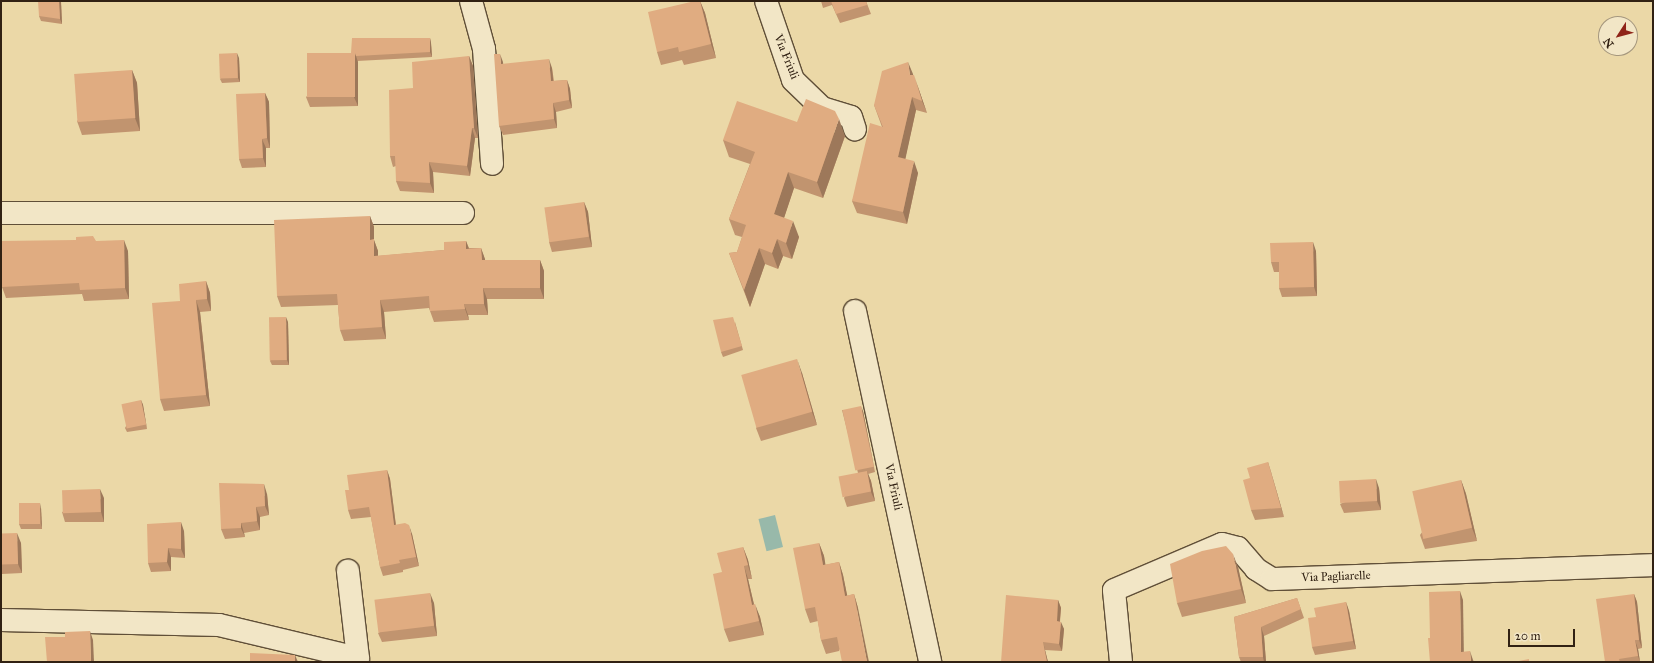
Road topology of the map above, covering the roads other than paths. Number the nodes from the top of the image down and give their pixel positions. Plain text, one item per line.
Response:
1 (471, 1) edge
2 (766, 1) edge
3 (855, 129) dead end
4 (492, 164) dead end
5 (1, 213) edge
6 (463, 213) dead end
7 (855, 311) dead end
8 (1653, 565) edge
9 (348, 571) dead end
10 (1, 620) edge
11 (930, 662) edge
12 (1121, 662) edge

1 - 4 street
2 - 3 street, Via Friuli
5 - 6 street
7 - 11 street, Via Friuli
8 - 12 street, Via Pagliarelle
9 - 10 street

